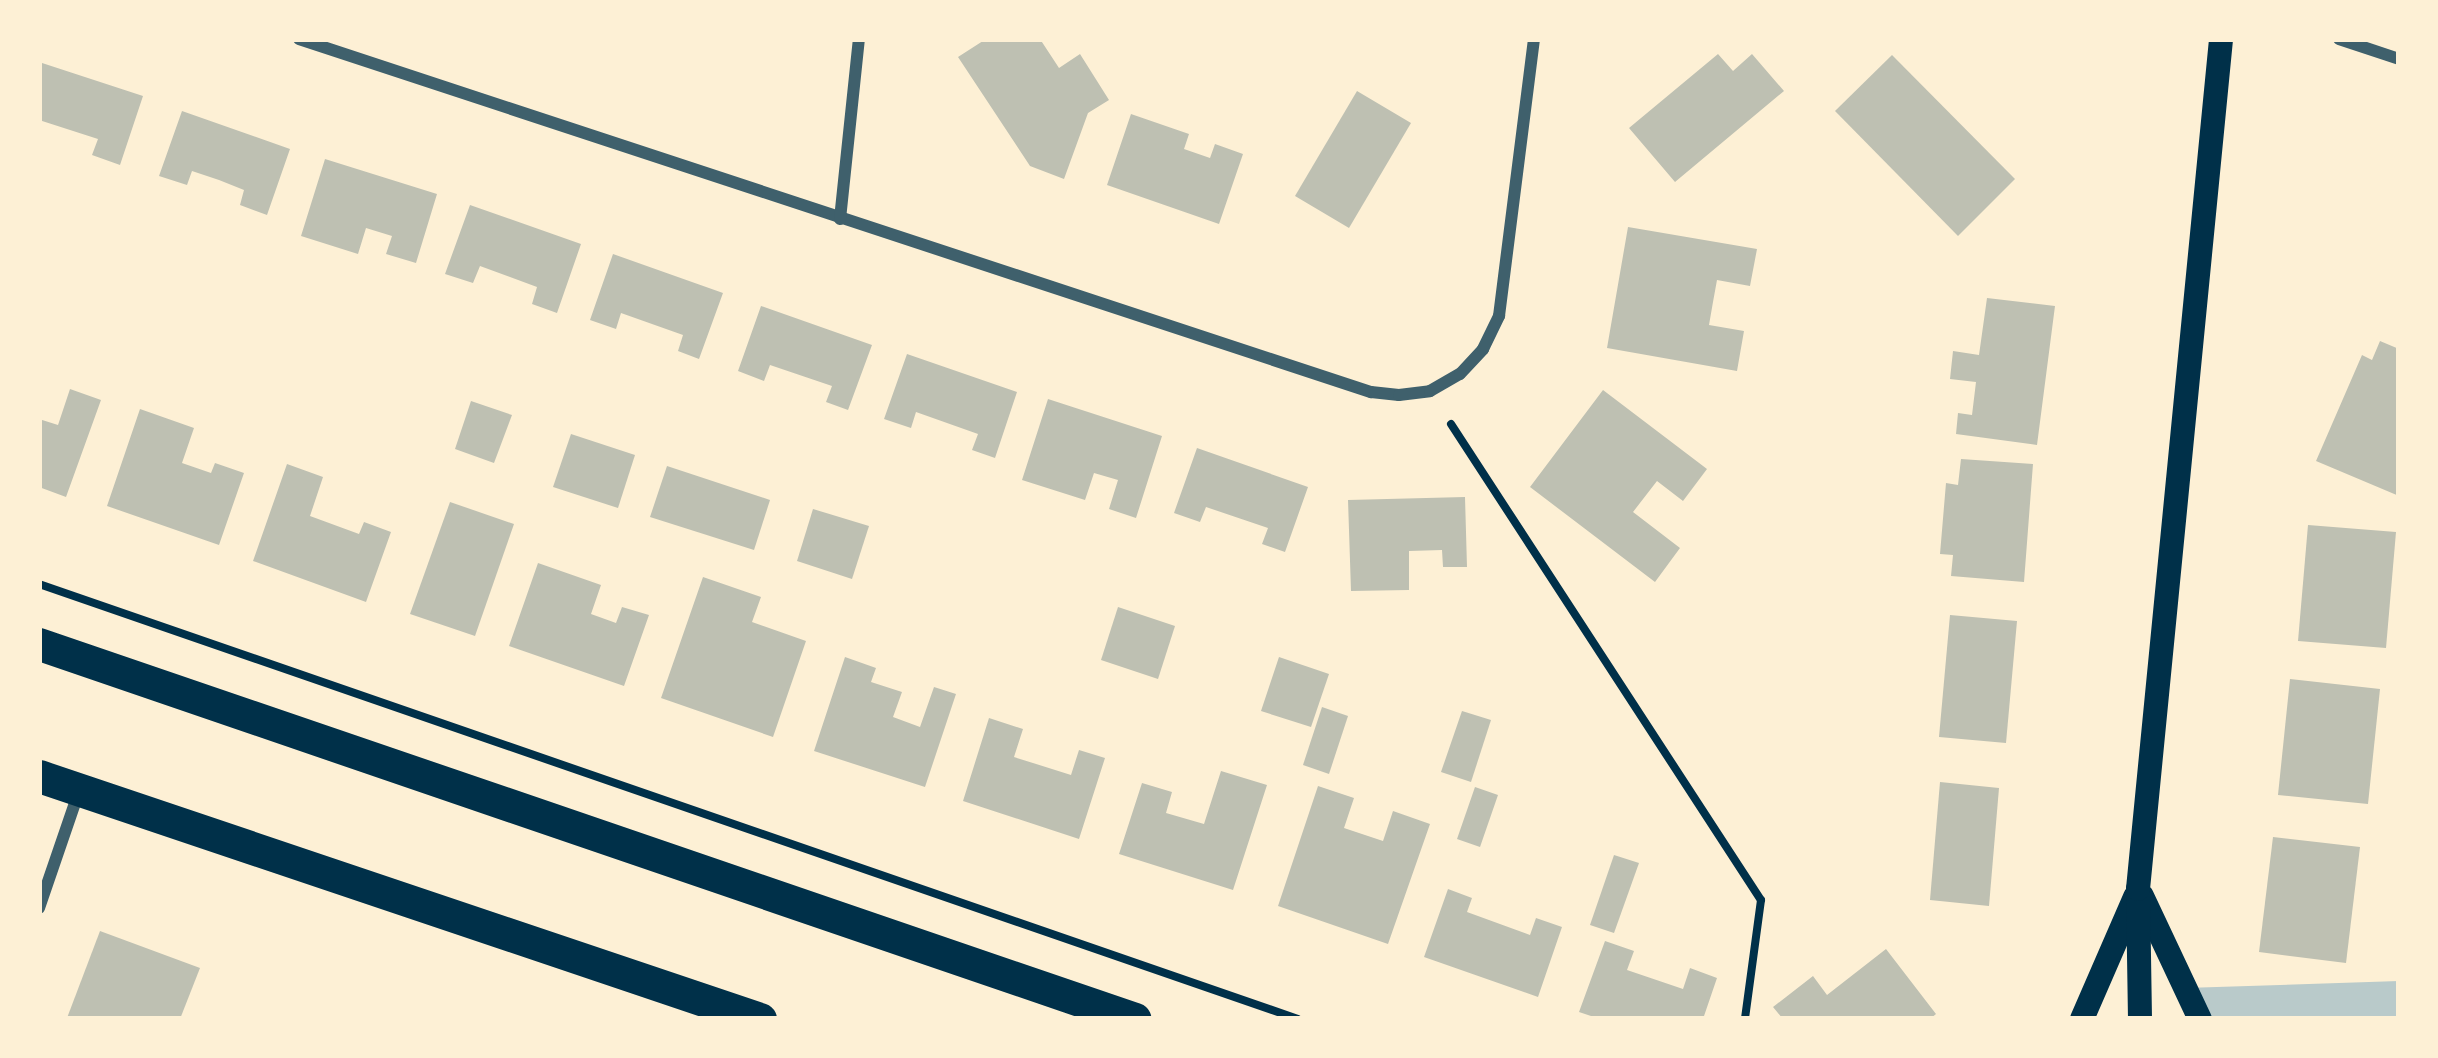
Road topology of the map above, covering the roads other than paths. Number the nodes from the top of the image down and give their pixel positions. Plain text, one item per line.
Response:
1 (299, 39) edge
2 (860, 39) edge
3 (1534, 39) edge
4 (2221, 39) edge
5 (2339, 39) edge
6 (2399, 59) edge
7 (840, 219) junction
8 (39, 644) edge
9 (39, 776) edge
10 (80, 790) junction
11 (2138, 889) junction
12 (39, 908) edge
13 (760, 1019) edge
14 (1135, 1019) edge
15 (2082, 1019) edge
16 (2140, 1019) edge
17 (2200, 1019) edge

1 - 7 street
2 - 7 street
3 - 7 street
4 - 11 main road
5 - 6 street
8 - 14 highway
9 - 10 highway
10 - 12 street
10 - 13 highway
11 - 15 main road
11 - 16 main road
11 - 17 main road

